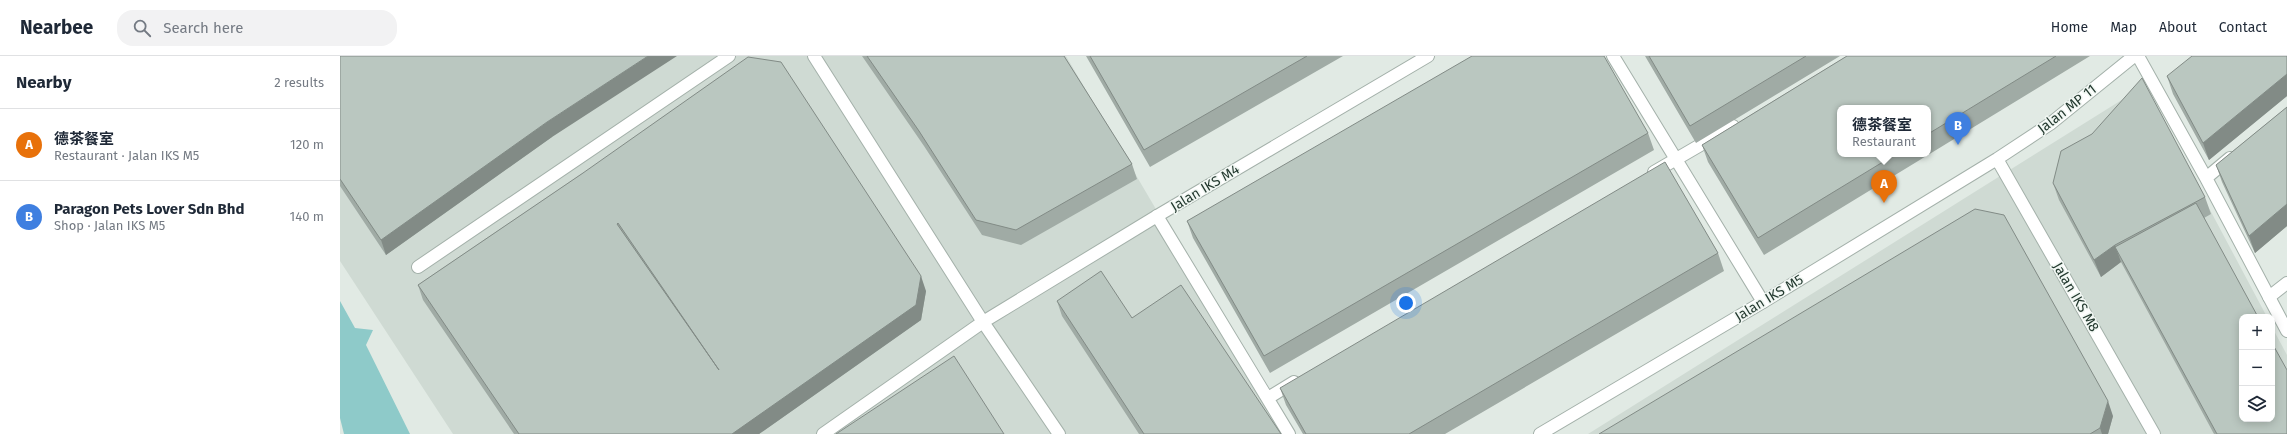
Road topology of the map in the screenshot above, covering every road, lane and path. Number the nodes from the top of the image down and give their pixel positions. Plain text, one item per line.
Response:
1 (729, 56) edge
2 (814, 56) edge
3 (1428, 56) edge
4 (1613, 56) edge
5 (2134, 56) edge
6 (2138, 56) edge
7 (1743, 120) edge
8 (2241, 149) edge
9 (1674, 160) junction
10 (1997, 160) junction
11 (2206, 178) junction
12 (1640, 180) edge
13 (1157, 216) junction
14 (418, 267) dead end
15 (2287, 283) edge
16 (2270, 297) junction
17 (1763, 302) junction
18 (983, 322) junction
19 (2287, 331) edge
20 (1302, 378) edge
21 (1268, 398) junction
22 (823, 434) edge
23 (1059, 434) edge
24 (1289, 434) edge
25 (1540, 434) edge
26 (2154, 434) edge

1 - 14 street
2 - 18 street
3 - 13 street, Jalan IKS M4
4 - 9 street
5 - 10 street, Jalan MP 11
6 - 11 street
7 - 9 street
8 - 11 street
9 - 12 street
9 - 17 street
10 - 17 street, Jalan IKS M5
10 - 26 street, Jalan IKS M8
11 - 16 street
13 - 18 street, Jalan IKS M4
13 - 21 street
15 - 16 street
16 - 19 street
17 - 25 street, Jalan IKS M5
18 - 22 street, Jalan IKS M4
18 - 23 street
20 - 21 street
21 - 24 street

